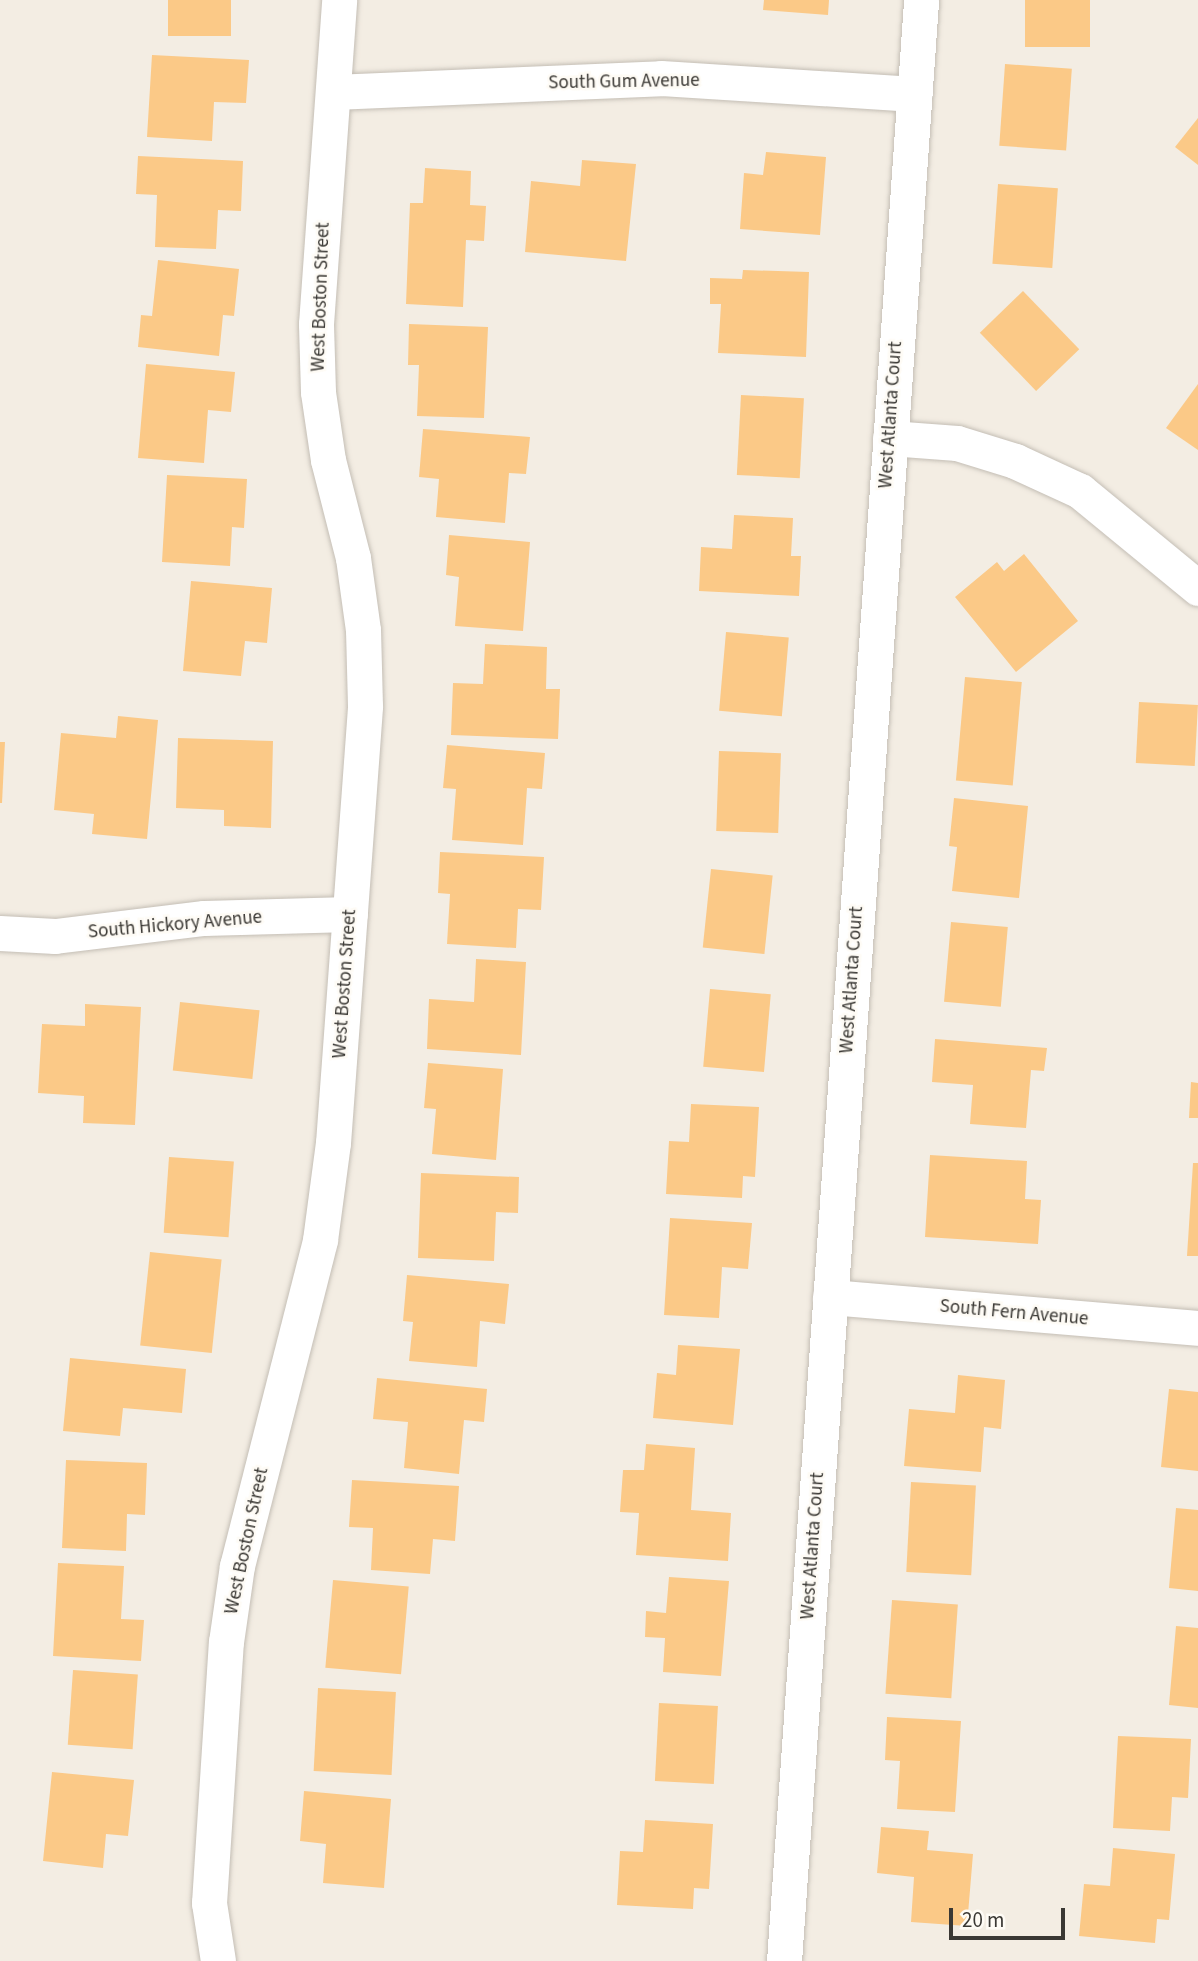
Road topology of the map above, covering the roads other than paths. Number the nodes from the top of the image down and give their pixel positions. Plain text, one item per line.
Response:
1 (339, 0) edge
2 (921, 0) edge
3 (333, 92) junction
4 (914, 94) junction
5 (890, 438) junction
6 (1198, 588) edge
7 (350, 914) junction
8 (0, 933) edge
9 (830, 1297) junction
10 (1198, 1328) edge
11 (218, 1961) edge
12 (785, 1961) edge

1 - 3 street, West Boston Street
2 - 4 street, West Atlanta Court
3 - 4 street, South Gum Avenue
3 - 7 street, West Boston Street
4 - 5 street, West Atlanta Court
5 - 6 street
5 - 9 street, West Atlanta Court
7 - 8 street, South Hickory Avenue
7 - 11 street, West Boston Street
9 - 10 street, South Fern Avenue
9 - 12 street, West Atlanta Court

